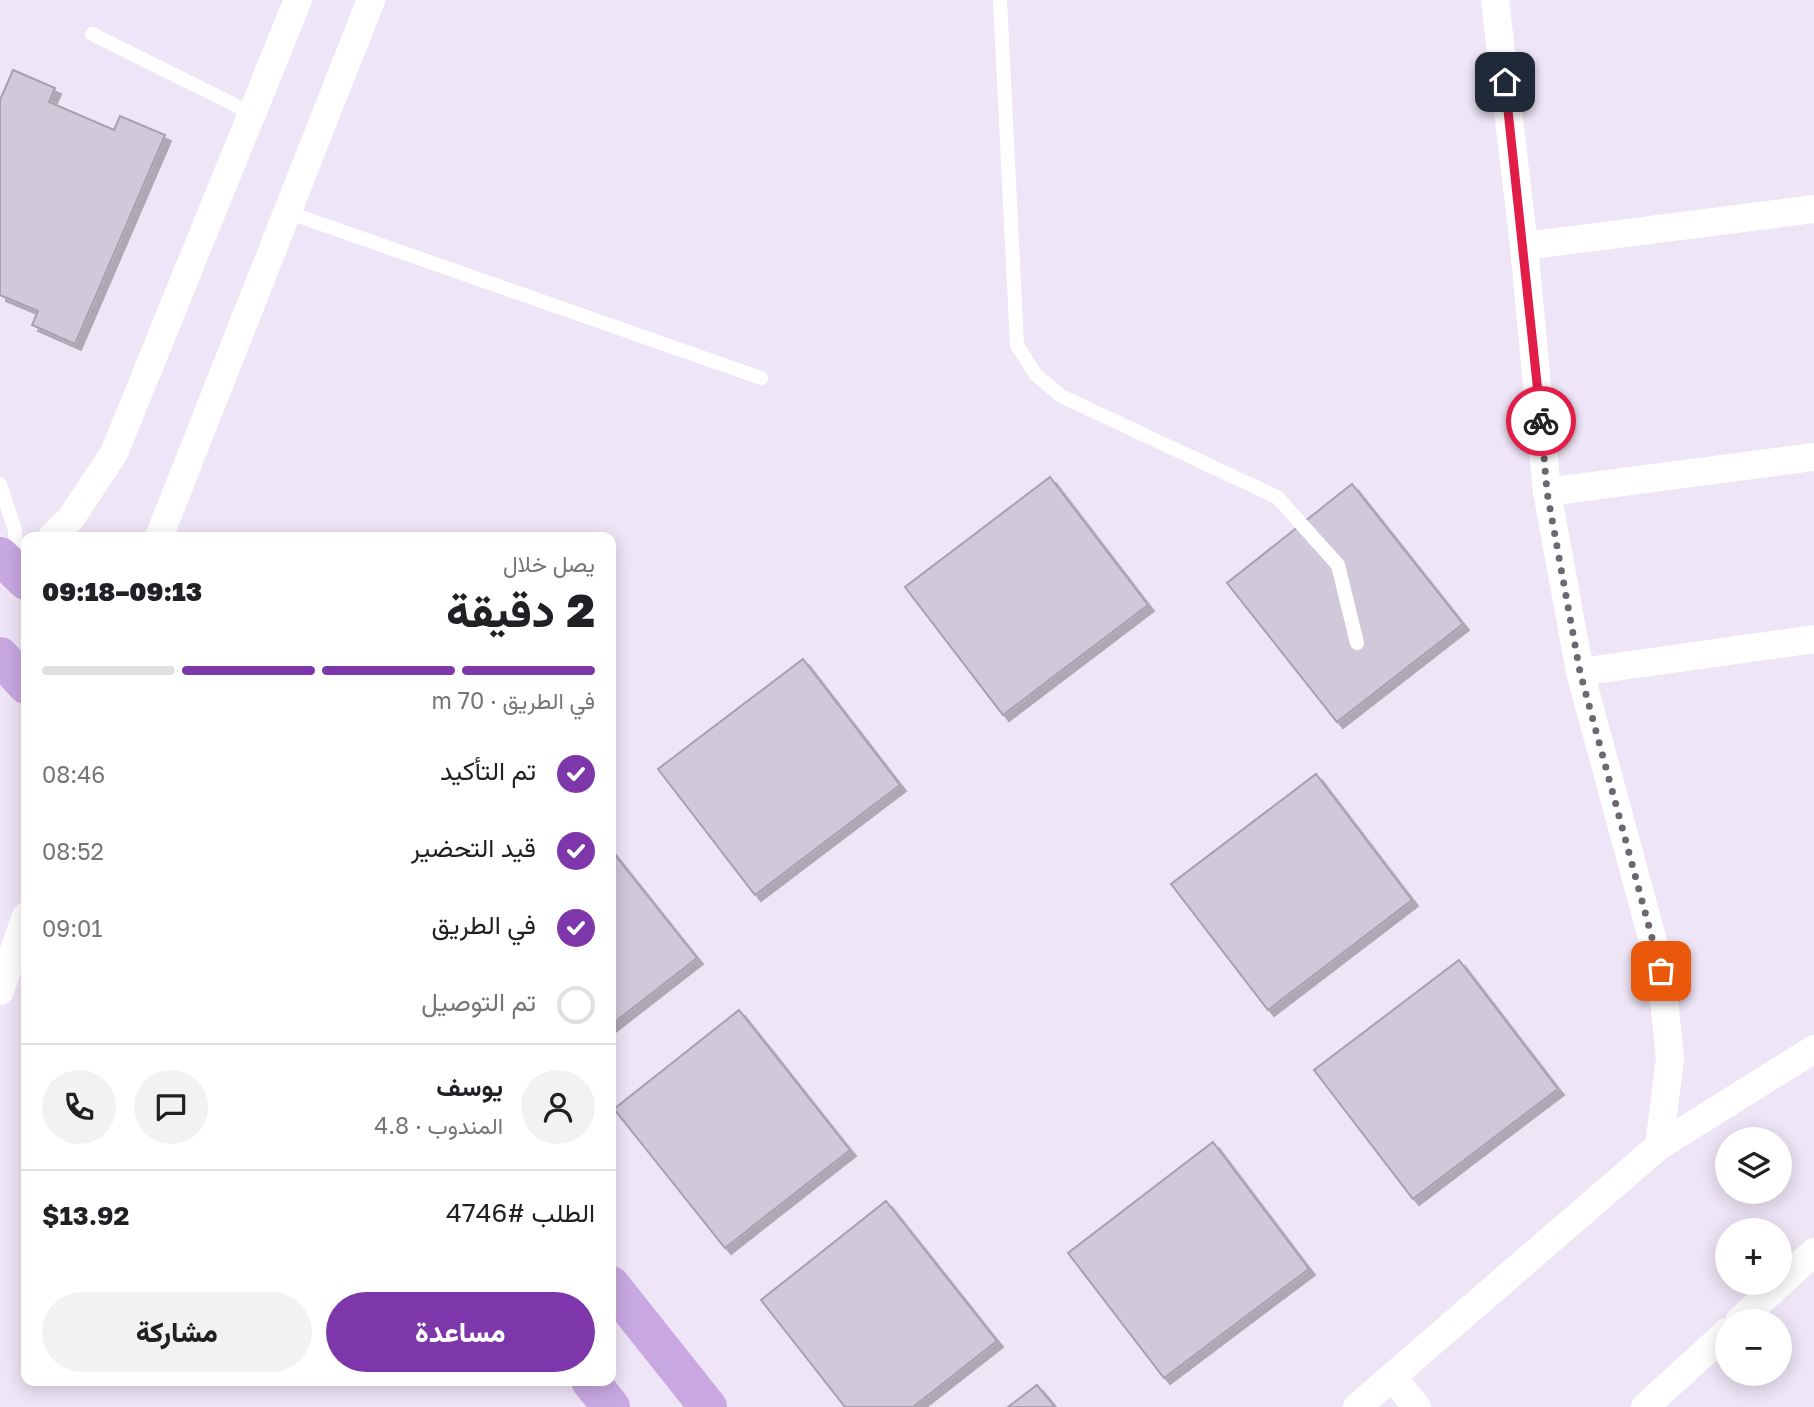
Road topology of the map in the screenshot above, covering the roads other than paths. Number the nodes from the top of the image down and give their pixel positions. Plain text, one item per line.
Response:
1 (298, 0) edge
2 (371, 0) edge
3 (1000, 0) edge
4 (1495, 0) edge
5 (1504, 0) edge
6 (92, 34) dead end
7 (253, 114) junction
8 (1814, 209) edge
9 (287, 212) junction
10 (1524, 246) junction
11 (761, 378) dead end
12 (1814, 457) edge
13 (0, 484) edge
14 (1547, 492) junction
15 (57, 532) edge
16 (161, 532) edge
17 (17, 568) edge
18 (1814, 639) edge
19 (1357, 643) dead end
20 (0, 656) edge
21 (1580, 672) junction
22 (21, 679) edge
23 (21, 930) edge
24 (0, 991) edge
25 (1814, 1049) edge
26 (1659, 1146) junction
27 (1814, 1252) edge
28 (616, 1291) edge
29 (1752, 1309) edge
30 (1715, 1343) edge
31 (1392, 1377) junction
32 (594, 1386) edge
33 (611, 1407) edge
34 (708, 1407) edge
35 (1357, 1407) edge
36 (1416, 1407) edge
37 (1645, 1407) edge

1 - 7 street
2 - 9 street
3 - 19 lane
4 - 5 street
4 - 10 street
6 - 7 lane
7 - 15 street
8 - 10 street
9 - 11 lane
9 - 16 street
10 - 14 street
12 - 14 street
13 - 17 lane
14 - 21 street
18 - 21 street
20 - 22 main road
21 - 26 street
23 - 24 street
25 - 26 street
26 - 31 street
27 - 29 street
28 - 34 main road
30 - 37 street
31 - 35 street
31 - 36 street
32 - 33 main road

